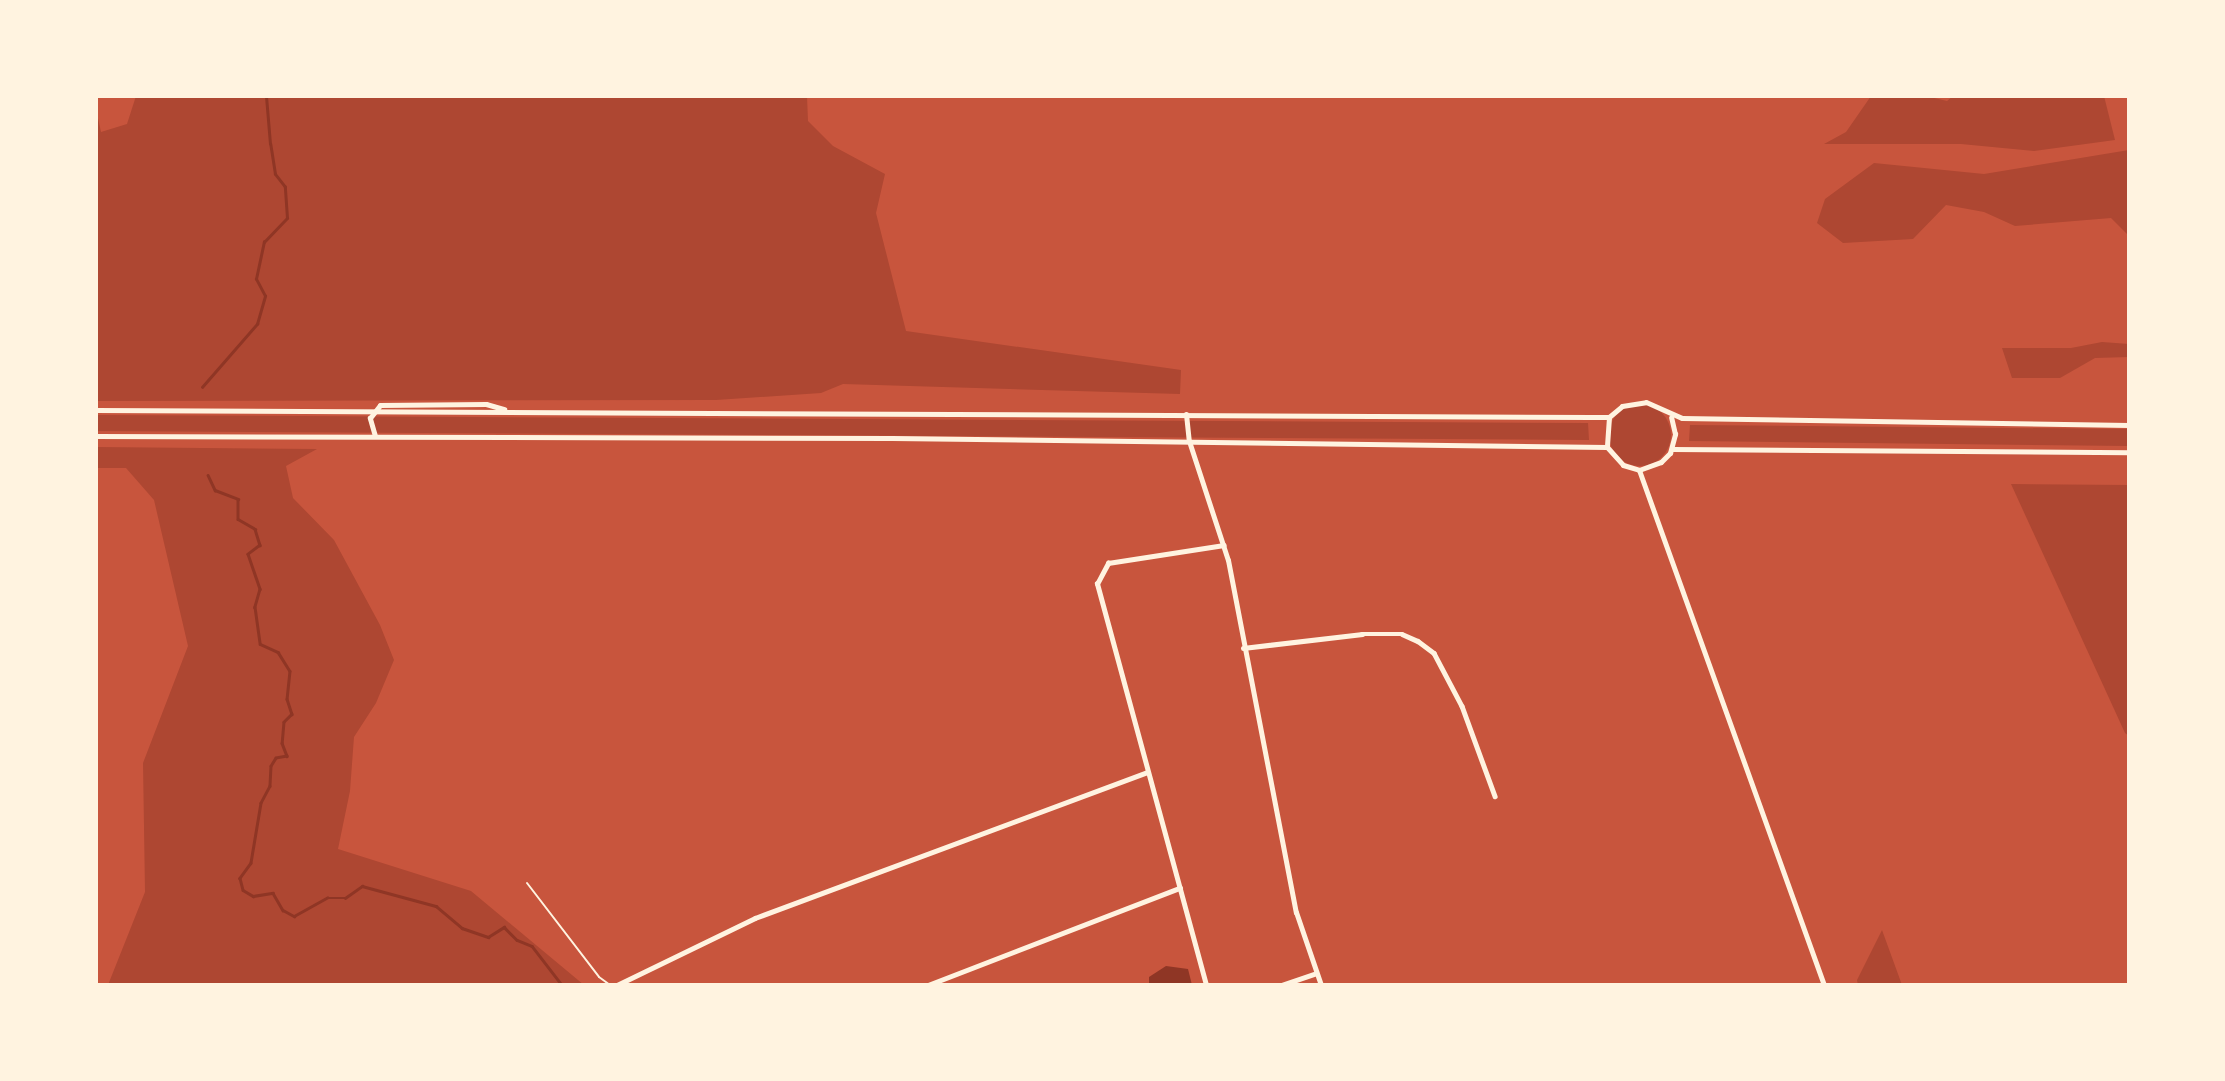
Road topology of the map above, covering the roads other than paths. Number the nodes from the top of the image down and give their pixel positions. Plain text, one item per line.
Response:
1 (96, 410) edge
2 (374, 411) junction
3 (1186, 414) junction
4 (1609, 417) junction
5 (1671, 417) junction
6 (2129, 425) edge
7 (96, 436) edge
8 (375, 436) junction
9 (1189, 441) junction
10 (1607, 447) junction
11 (1672, 449) junction
12 (2129, 452) edge
13 (1639, 470) junction
14 (1224, 545) junction
15 (1242, 648) junction
16 (1147, 772) junction
17 (1496, 796) dead end
18 (527, 883) dead end
19 (1180, 888) junction
20 (1316, 973) junction
21 (610, 985) edge
22 (617, 985) edge
23 (928, 985) edge
24 (1206, 985) edge
25 (1282, 985) edge
26 (1321, 985) edge
27 (1824, 985) edge

1 - 2 street
2 - 3 street
2 - 8 street
3 - 4 street
3 - 9 street
4 - 5 street
4 - 10 street
5 - 6 street
5 - 11 street
7 - 8 street
8 - 9 street
9 - 10 street
9 - 14 street
10 - 13 street
11 - 12 street
11 - 13 street
13 - 27 street
14 - 15 street
14 - 16 street
15 - 17 street
15 - 20 street
16 - 19 street
16 - 22 street
18 - 21 lane
19 - 23 street
19 - 24 street
20 - 25 street
20 - 26 street

